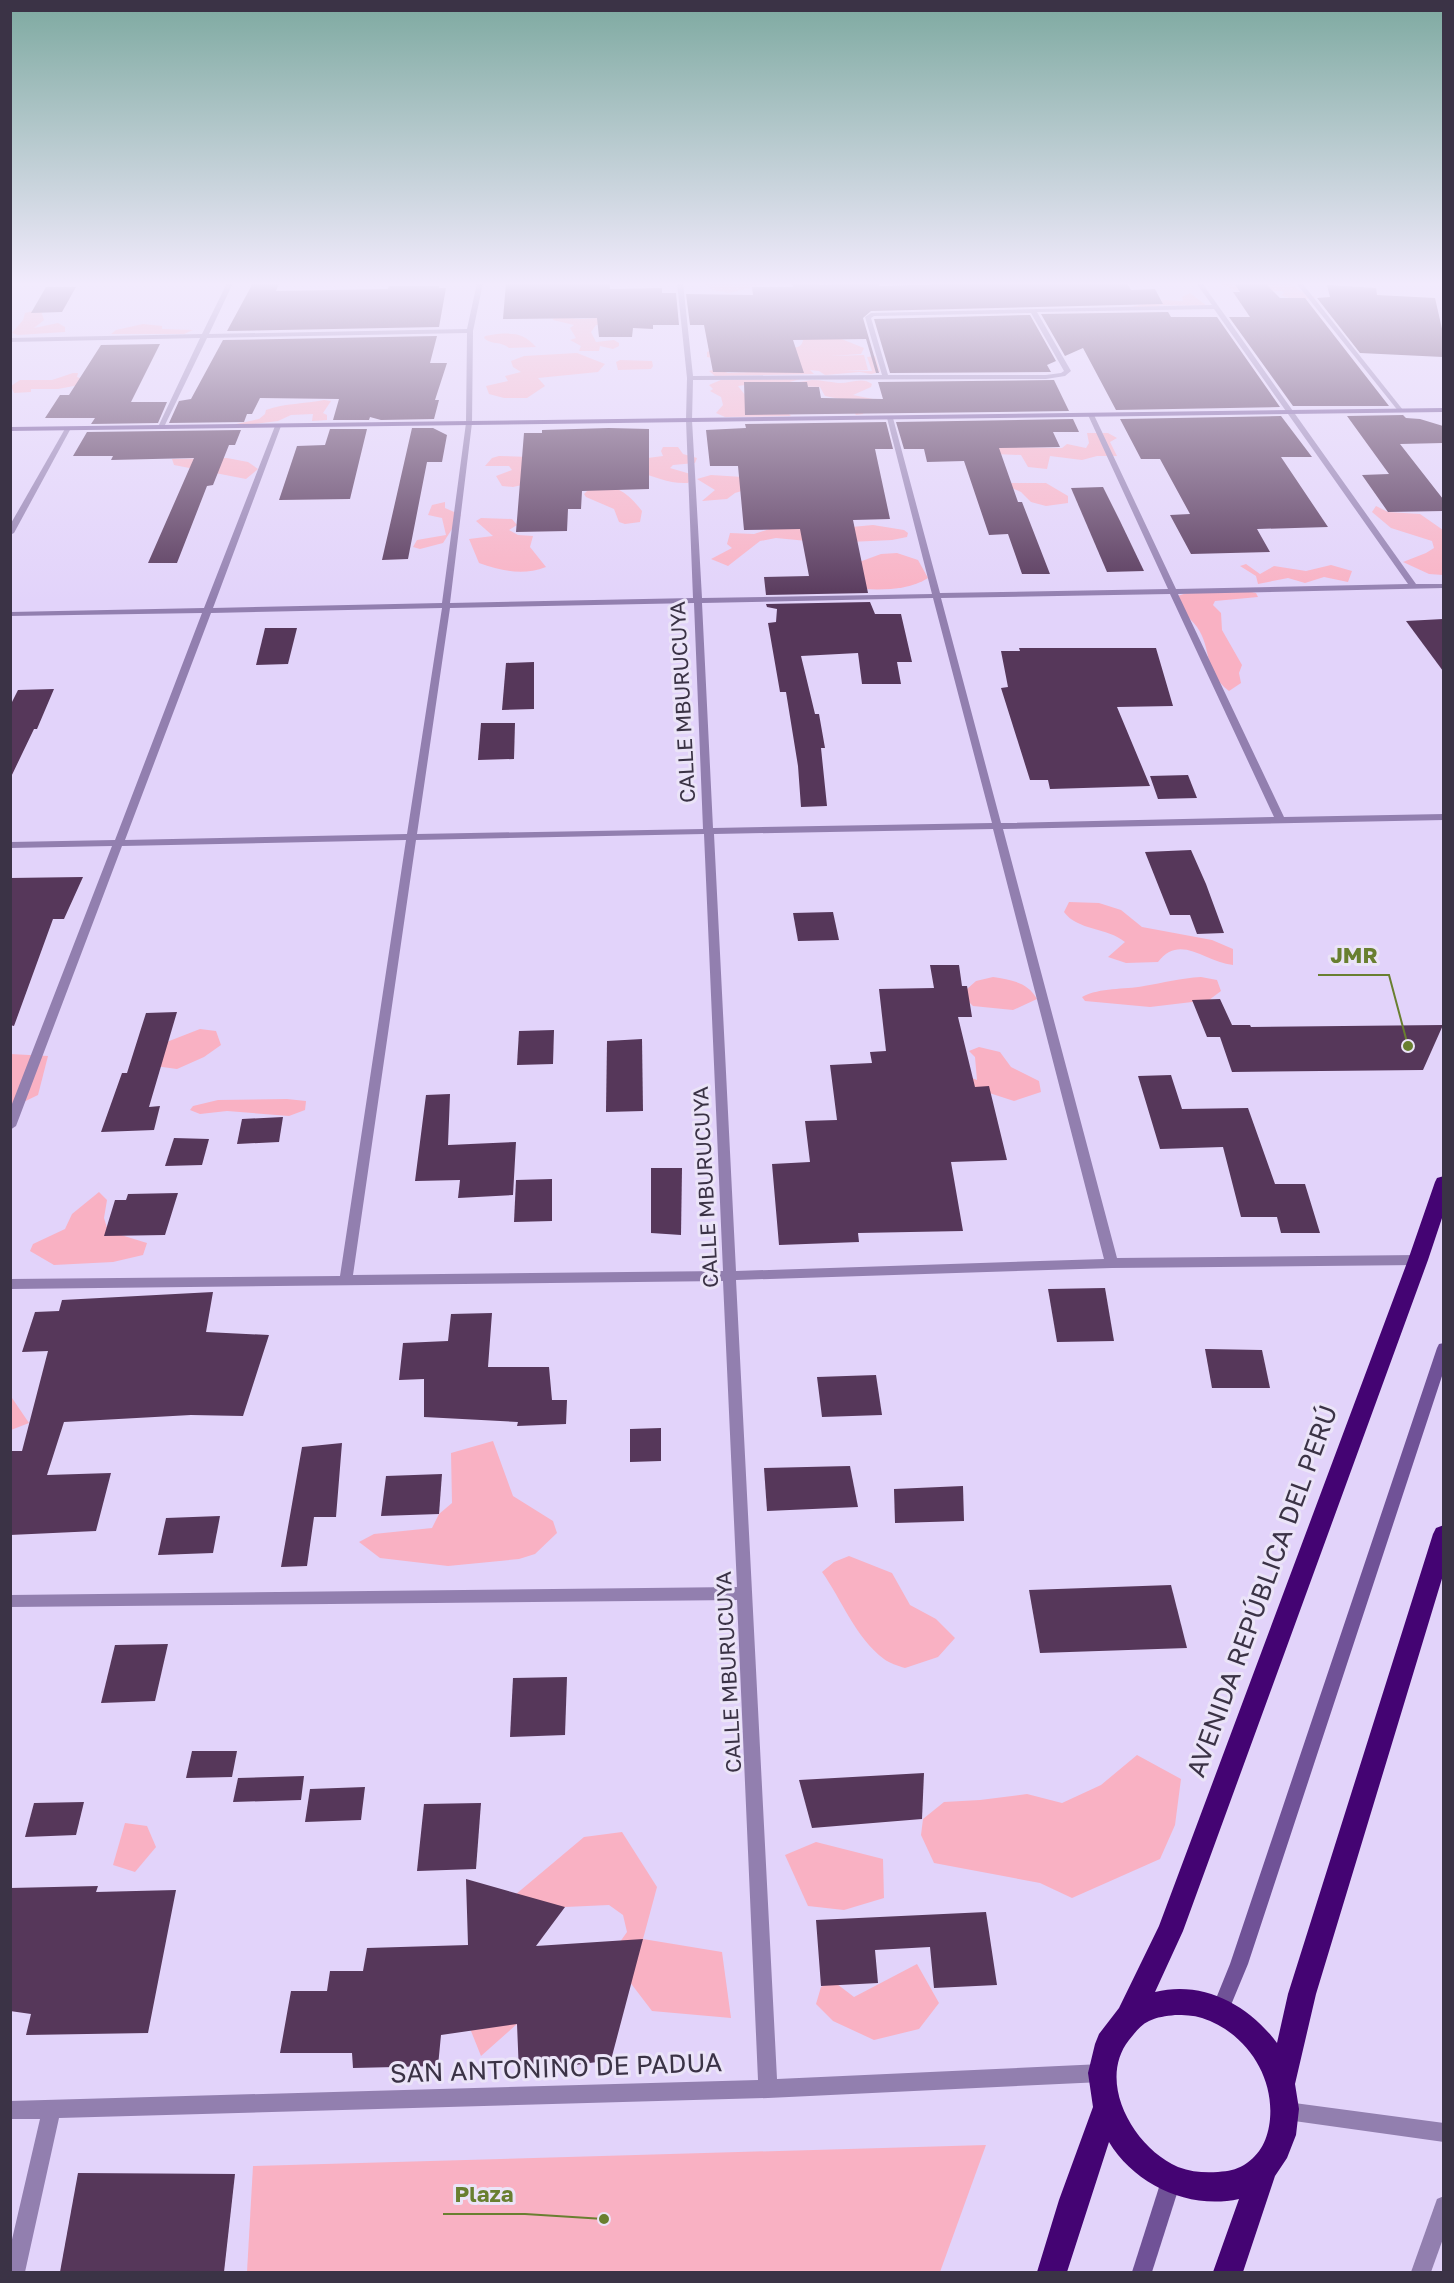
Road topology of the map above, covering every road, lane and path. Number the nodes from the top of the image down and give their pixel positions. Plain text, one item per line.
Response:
1 (179, 390) edge
2 (469, 390) edge
3 (690, 390) edge
4 (1273, 390) edge
5 (1384, 390) edge
6 (1401, 411) junction
7 (1443, 411) edge
8 (1290, 413) junction
9 (1091, 415) junction
10 (890, 418) junction
11 (689, 420) junction
12 (469, 423) junction
13 (278, 426) junction
14 (161, 427) junction
15 (68, 428) junction
16 (10, 429) edge
17 (10, 533) edge
18 (1443, 586) edge
19 (1414, 587) junction
20 (1173, 591) junction
21 (937, 596) junction
22 (697, 601) junction
23 (446, 606) junction
24 (207, 610) junction
25 (10, 614) edge
26 (1443, 817) edge
27 (1280, 820) junction
28 (997, 825) junction
29 (708, 831) junction
30 (412, 837) junction
31 (118, 843) junction
32 (10, 845) edge
33 (10, 1126) edge
34 (1443, 1182) edge
35 (1418, 1260) junction
36 (1112, 1263) junction
37 (729, 1276) junction
38 (346, 1280) junction
39 (10, 1284) edge
40 (1443, 1348) edge
41 (1443, 1534) edge
42 (745, 1593) junction
43 (10, 1601) edge
44 (1220, 2011) junction
45 (1129, 2018) junction
46 (1102, 2073) junction
47 (1282, 2081) junction
48 (768, 2089) junction
49 (1107, 2108) junction
50 (52, 2109) junction
51 (10, 2110) edge
52 (1287, 2111) junction
53 (1443, 2133) edge
54 (1263, 2170) junction
55 (1171, 2181) junction
56 (1443, 2206) edge
57 (15, 2272) edge
58 (1052, 2272) edge
59 (1142, 2272) edge
60 (1228, 2272) edge
61 (1421, 2272) edge

1 - 14 street
2 - 12 street
3 - 11 street, CALLE MBURUCUYA
4 - 8 street
5 - 6 street
6 - 7 street
6 - 8 street
8 - 9 street
8 - 19 street
9 - 10 street
9 - 20 street
10 - 11 street
10 - 21 street
11 - 12 street
11 - 22 street, CALLE MBURUCUYA
12 - 13 street
12 - 23 street
13 - 14 street
13 - 24 street
14 - 15 street
15 - 16 street
15 - 17 street
18 - 19 street
19 - 20 street
20 - 21 street
20 - 27 street
21 - 22 street
21 - 28 street
22 - 23 street
22 - 29 street, CALLE MBURUCUYA
23 - 24 street
23 - 30 street
24 - 25 street
24 - 31 street
26 - 27 street
27 - 28 street
28 - 29 street
28 - 36 street
29 - 30 street
29 - 37 street, CALLE MBURUCUYA
30 - 31 street
30 - 38 street
31 - 32 street
31 - 33 street
34 - 35 highway, AVENIDA REPÚBLICA DEL PERÚ
35 - 36 street
35 - 45 highway, AVENIDA REPÚBLICA DEL PERÚ
36 - 37 street
37 - 38 street
37 - 42 street, CALLE MBURUCUYA
38 - 39 street
40 - 44 street
41 - 47 highway
42 - 43 street
42 - 48 street, CALLE MBURUCUYA
44 - 45 highway
44 - 47 highway
45 - 46 highway
46 - 48 street, SAN ANTONINO DE PADUA
46 - 49 highway
47 - 52 highway
48 - 50 street, SAN ANTONINO DE PADUA
49 - 55 highway
49 - 58 highway
50 - 51 street, SAN ANTONINO DE PADUA
50 - 57 street
52 - 53 street
52 - 54 highway
54 - 55 highway
54 - 60 highway
55 - 59 street
56 - 61 street

